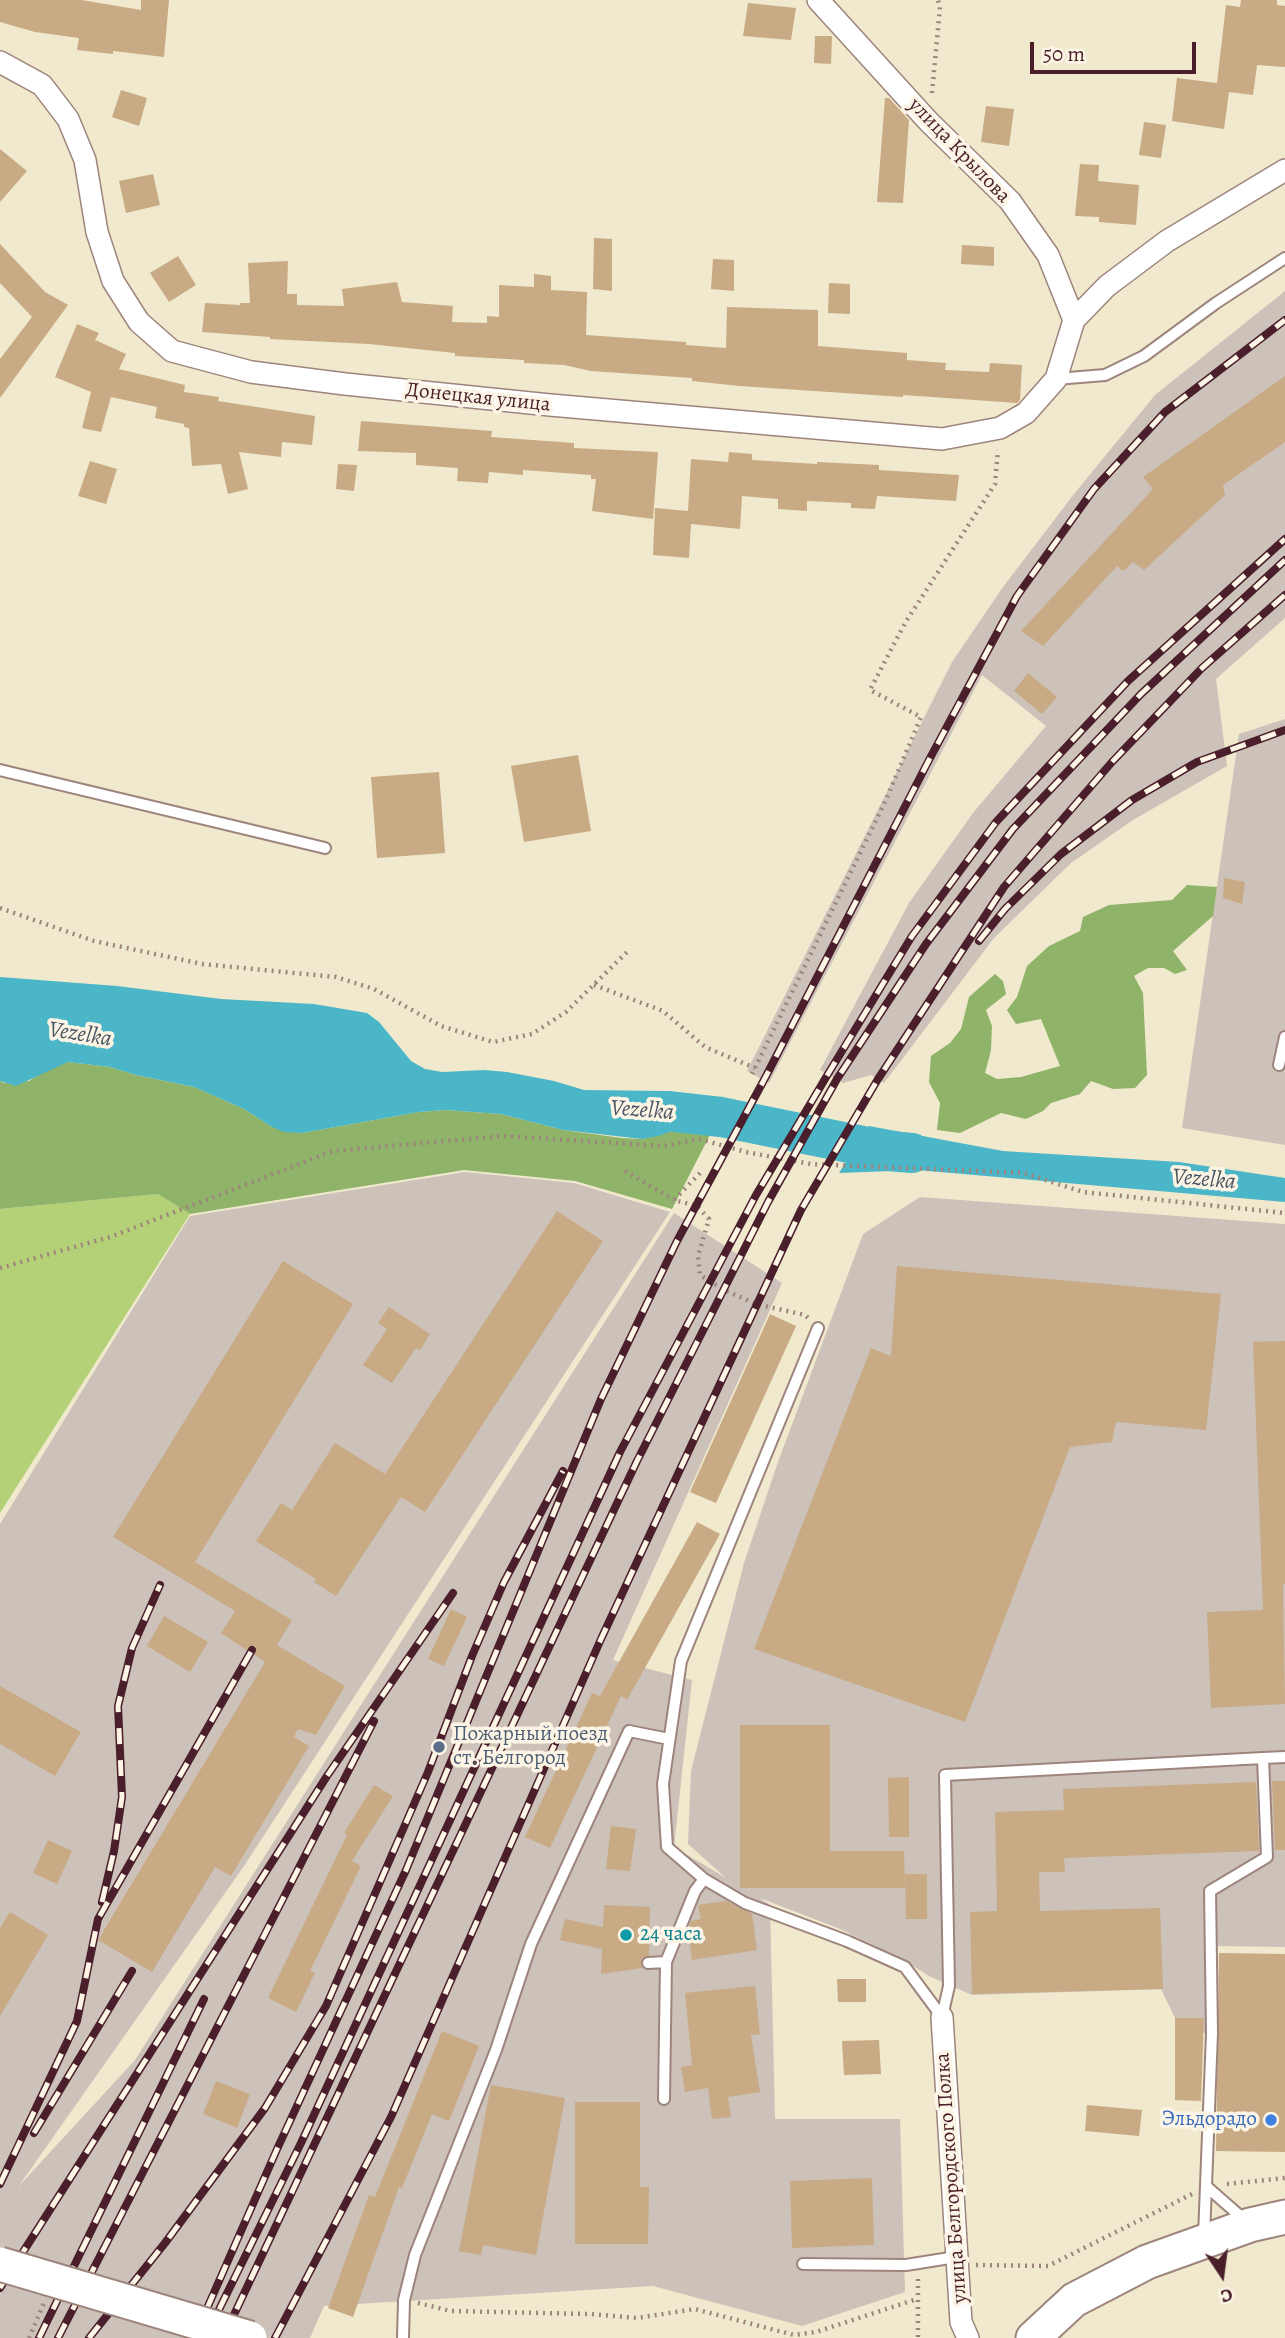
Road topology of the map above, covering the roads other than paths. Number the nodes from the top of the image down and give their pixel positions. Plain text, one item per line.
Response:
1 (818, 0) edge
2 (0, 62) edge
3 (1285, 170) edge
4 (1285, 258) edge
5 (1074, 320) junction
6 (1056, 379) junction
7 (0, 770) edge
8 (325, 848) dead end
9 (1285, 1037) edge
10 (1279, 1065) dead end
11 (818, 1328) road end
12 (670, 1738) junction
13 (1285, 1757) edge
14 (1263, 1758) junction
15 (704, 1879) junction
16 (666, 1962) junction
17 (648, 1963) dead end
18 (942, 2017) junction
19 (664, 2099) dead end
20 (1207, 2187) junction
21 (1285, 2217) edge
22 (1251, 2225) junction
23 (1203, 2241) junction
24 (957, 2261) junction
25 (0, 2264) edge
26 (803, 2264) dead end
27 (250, 2338) edge
28 (402, 2338) edge
29 (968, 2338) edge
30 (1033, 2338) edge

1 - 5 street, улица Крылова
2 - 6 street, Донецкая улица
3 - 5 street
4 - 6 lane
5 - 6 street, Донецкая улица
7 - 8 lane
9 - 10 lane
11 - 12 lane
12 - 15 lane
12 - 28 lane
13 - 14 lane
14 - 18 lane
14 - 20 lane
15 - 16 lane
15 - 18 lane
16 - 17 lane
16 - 19 lane
18 - 24 street, улица Белгородского Полка
20 - 22 lane
20 - 23 lane
21 - 22 main road
22 - 23 main road
23 - 30 main road
24 - 26 lane
24 - 29 street, улица Белгородского Полка
25 - 27 main road, bridge

